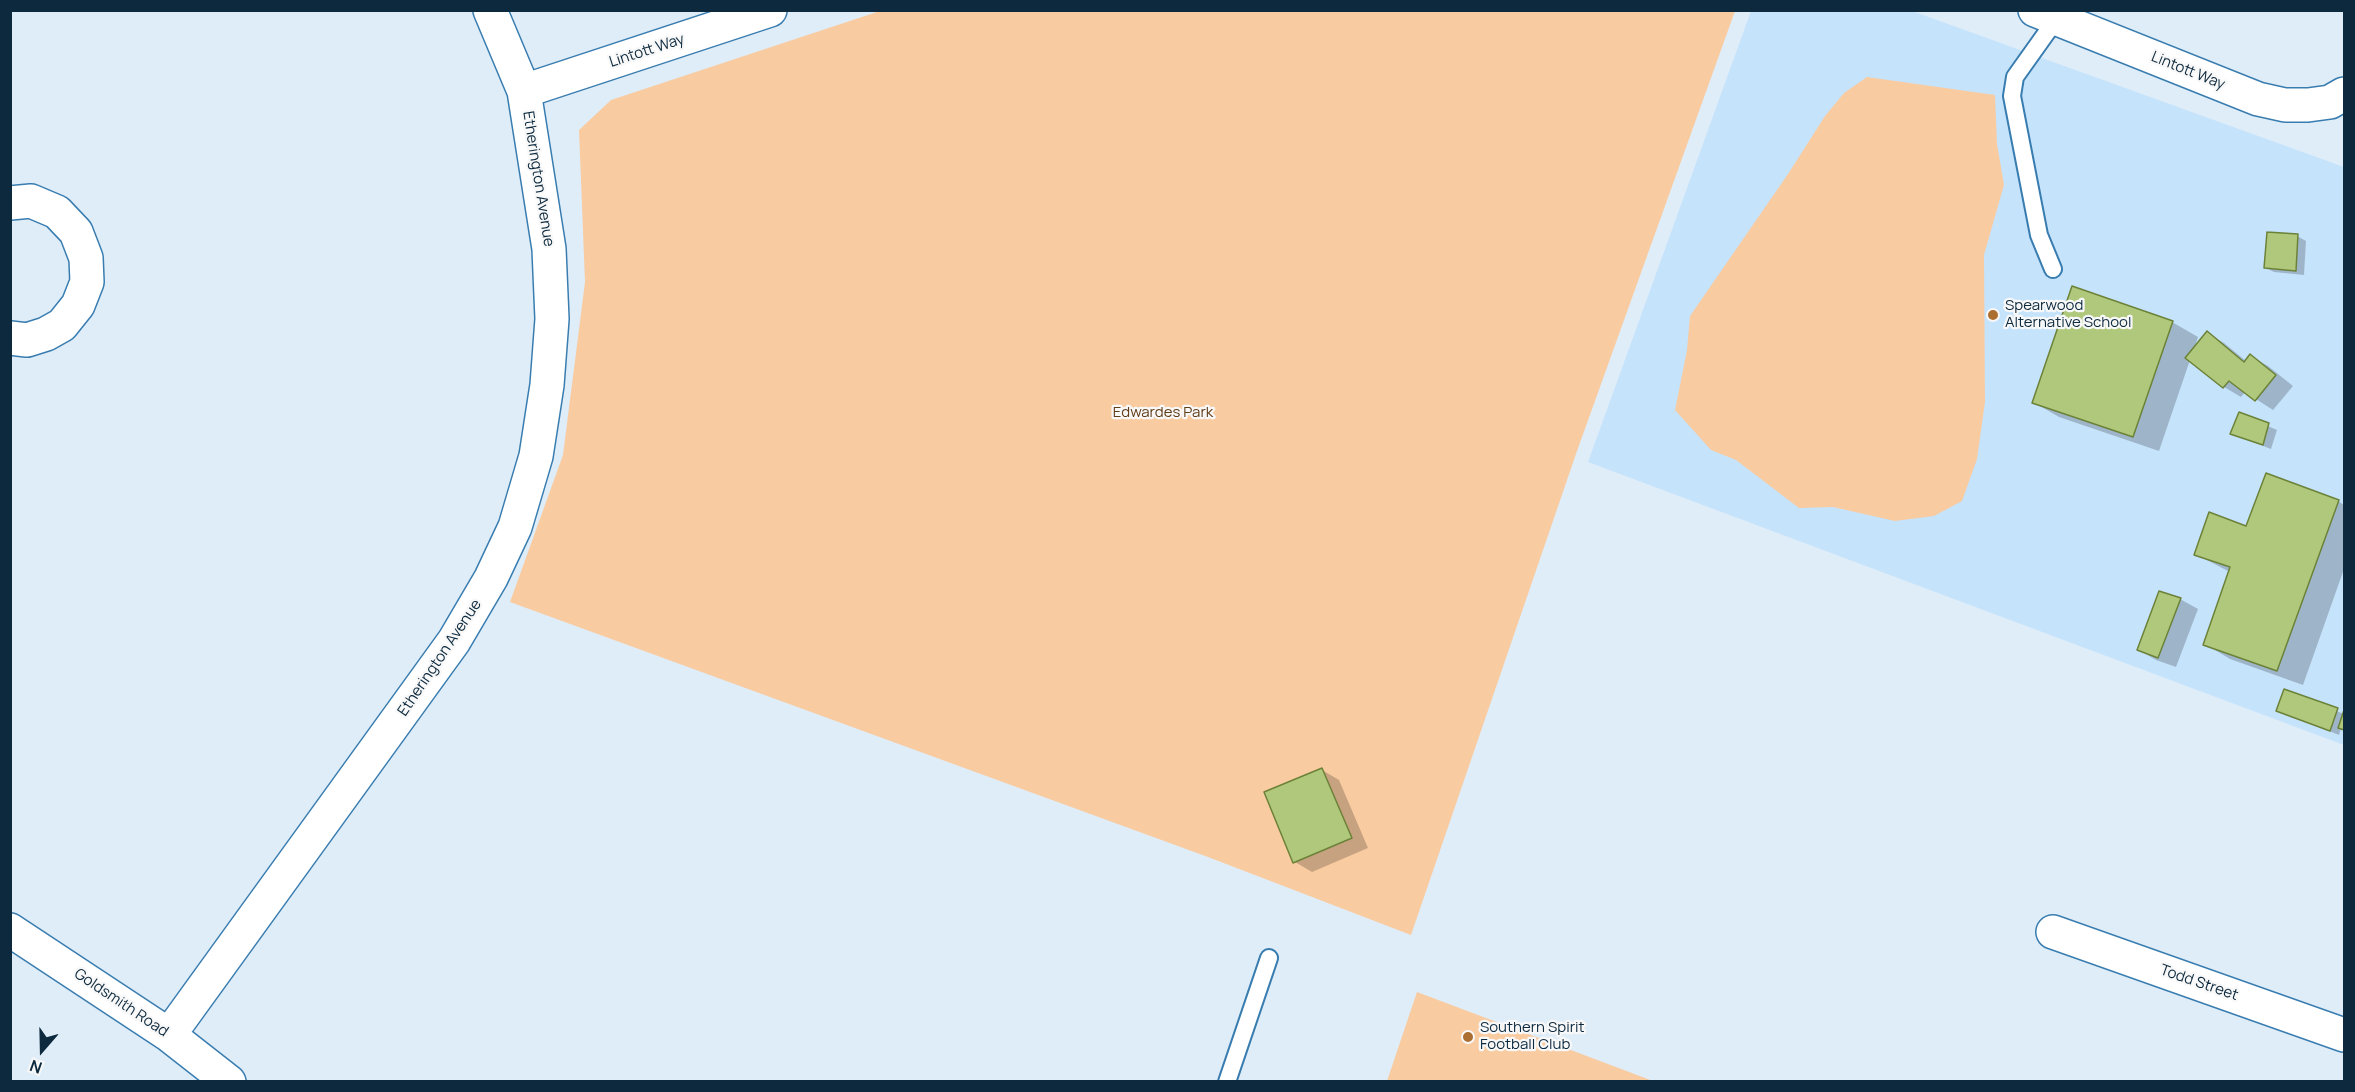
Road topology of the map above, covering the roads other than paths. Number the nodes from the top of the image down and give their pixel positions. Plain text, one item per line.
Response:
1 (490, 10) edge
2 (770, 10) edge
3 (2046, 14) edge
4 (524, 91) junction
5 (2344, 94) edge
6 (10, 203) edge
7 (2053, 269) dead end
8 (10, 338) edge
9 (10, 930) edge
10 (2053, 932) dead end
11 (1269, 958) dead end
12 (169, 1035) junction
13 (2344, 1035) edge
14 (229, 1082) edge
15 (1227, 1082) edge

1 - 4 street, Etherington Avenue
2 - 4 street, Lintott Way
3 - 5 street, Lintott Way
3 - 7 lane
4 - 12 street, Etherington Avenue
6 - 8 street
9 - 12 street, Goldsmith Road
10 - 13 street, Todd Street
11 - 15 lane
12 - 14 street, Goldsmith Road

